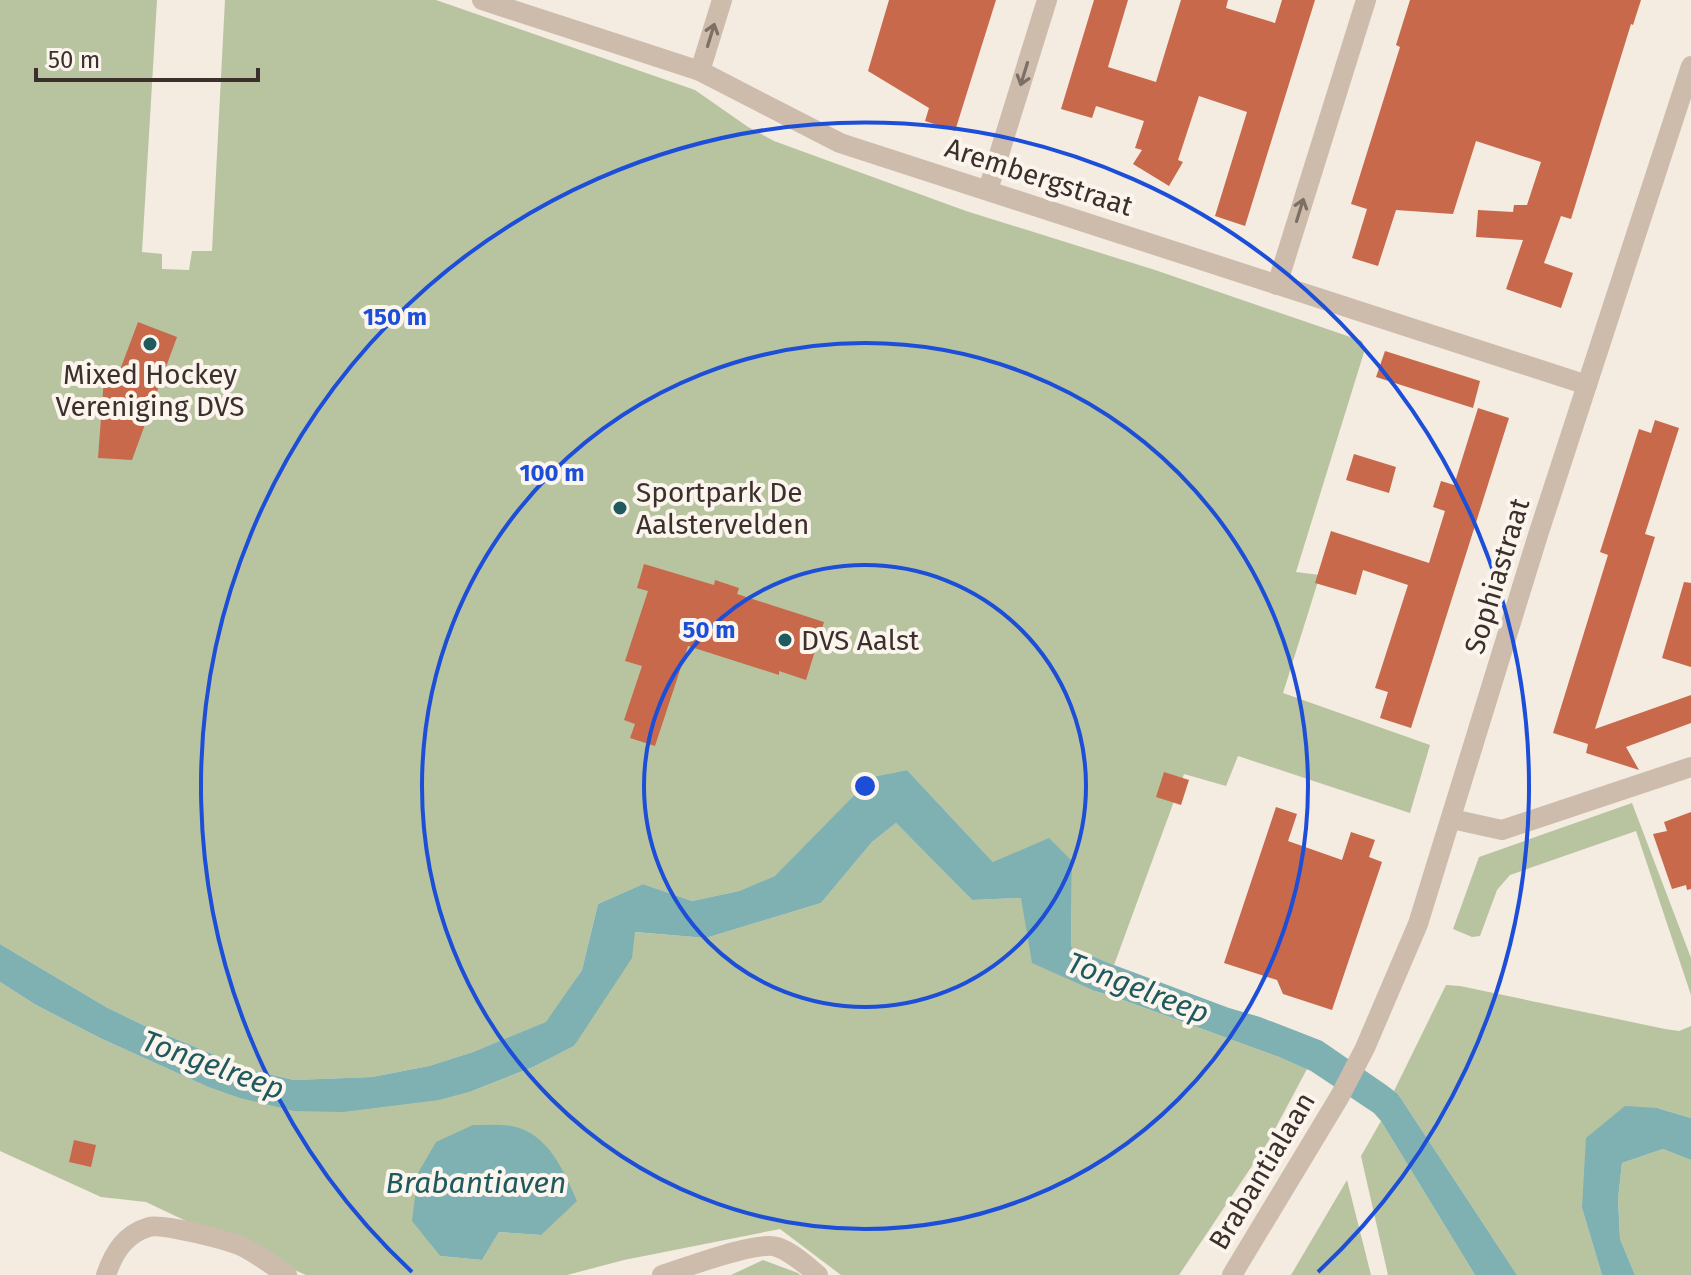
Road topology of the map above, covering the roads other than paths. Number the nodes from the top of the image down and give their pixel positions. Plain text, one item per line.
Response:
1 (482, 0) edge
2 (722, 0) edge
3 (1047, 0) edge
4 (1366, 0) edge
5 (1691, 66) edge
6 (700, 71) junction
7 (988, 190) junction
8 (1277, 285) junction
9 (1587, 385) junction
10 (1691, 767) edge
11 (1452, 819) junction
12 (1340, 1096) joint
13 (106, 1275) edge
14 (287, 1275) edge
15 (662, 1275) edge
16 (818, 1275) edge
17 (1232, 1275) edge

1 - 6 street, Arembergstraat
6 -> 2 street
3 -> 7 street
8 -> 4 street
5 - 9 street, Sophiastraat
6 - 7 street, Arembergstraat
7 - 8 street, Arembergstraat
8 - 9 street, Arembergstraat
9 - 11 street, Sophiastraat
10 - 11 street
11 - 12 street, Sophiastraat
12 - 17 street, Brabantialaan
13 - 14 street
15 - 16 street

